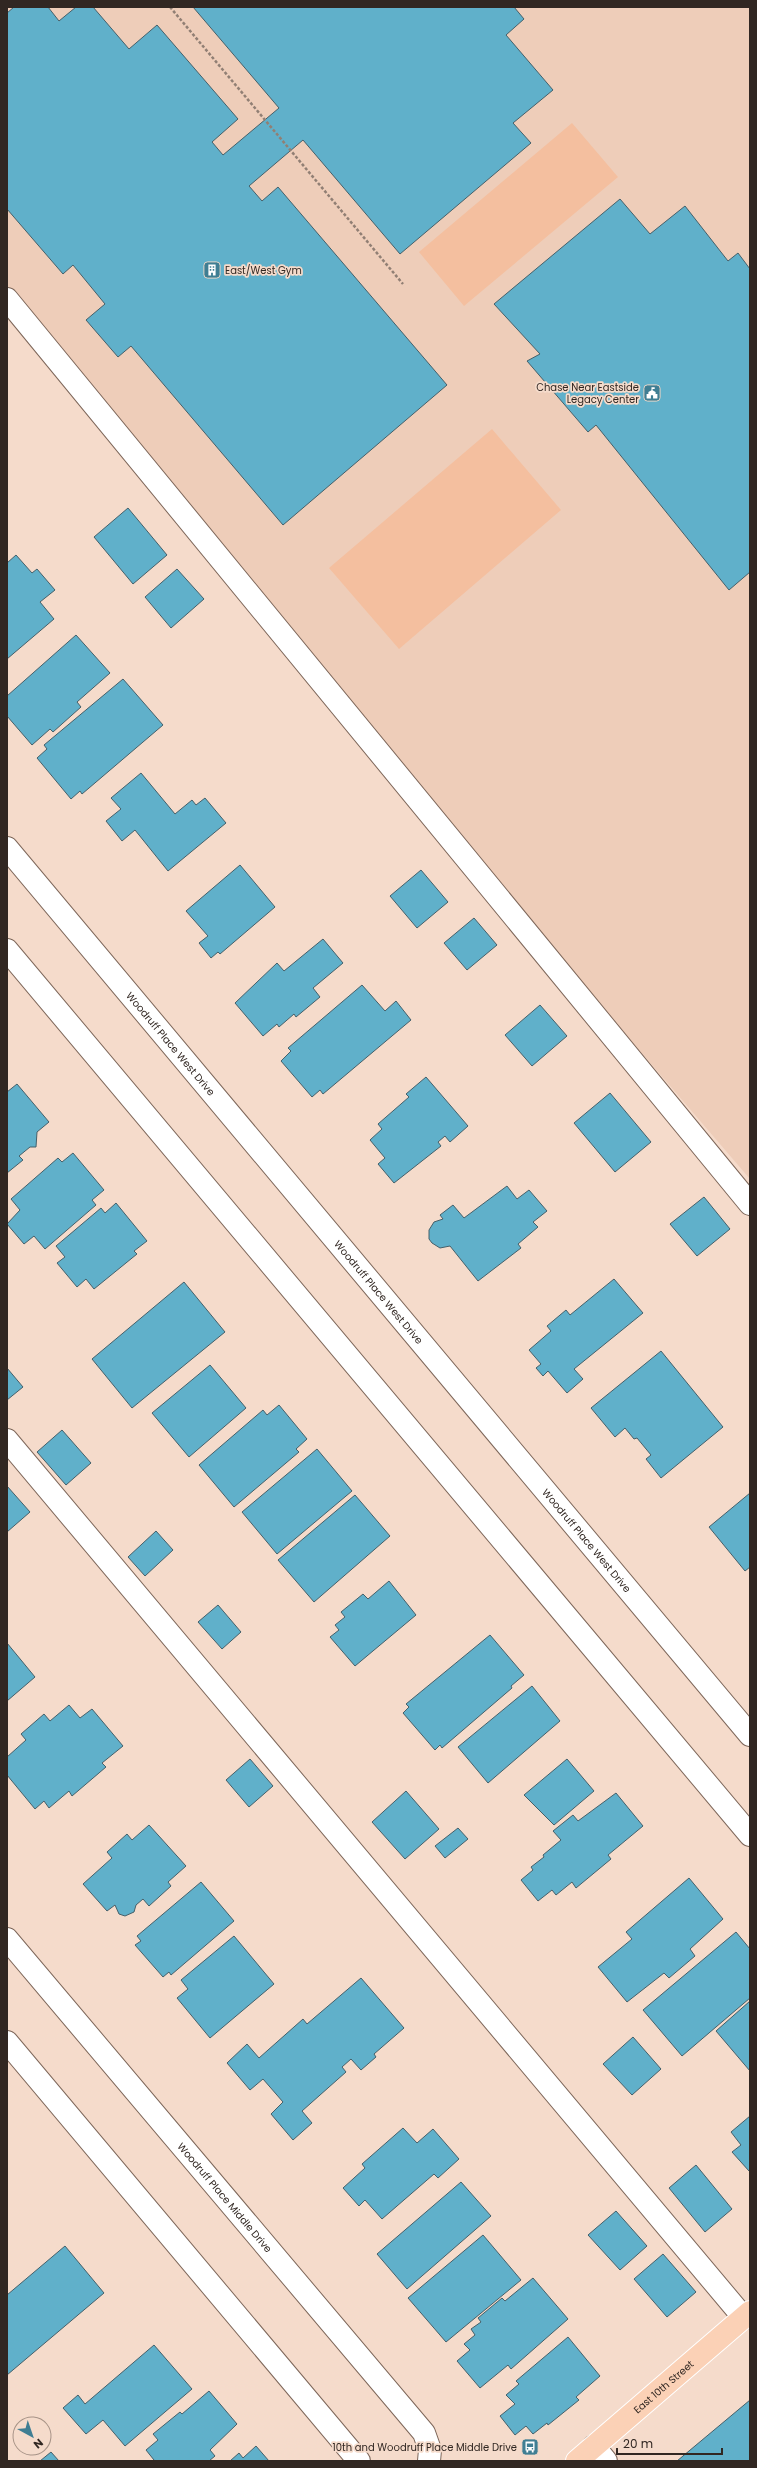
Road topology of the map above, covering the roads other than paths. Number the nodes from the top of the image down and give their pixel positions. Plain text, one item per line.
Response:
1 (7, 298) edge
2 (7, 848) edge
3 (7, 950) edge
4 (750, 1204) edge
5 (7, 1440) edge
6 (750, 1735) edge
7 (750, 1835) edge
8 (7, 1939) edge
9 (7, 2042) edge
10 (747, 2315) edge
11 (600, 2454) edge
12 (359, 2461) edge
13 (429, 2461) edge
14 (577, 2461) edge

1 - 4 street
2 - 6 street, Woodruff Place West Drive
3 - 7 street
5 - 10 street
8 - 13 street, Woodruff Place Middle Drive
9 - 12 street
10 - 11 main road, East 10th Street
11 - 14 main road, East 10th Street

